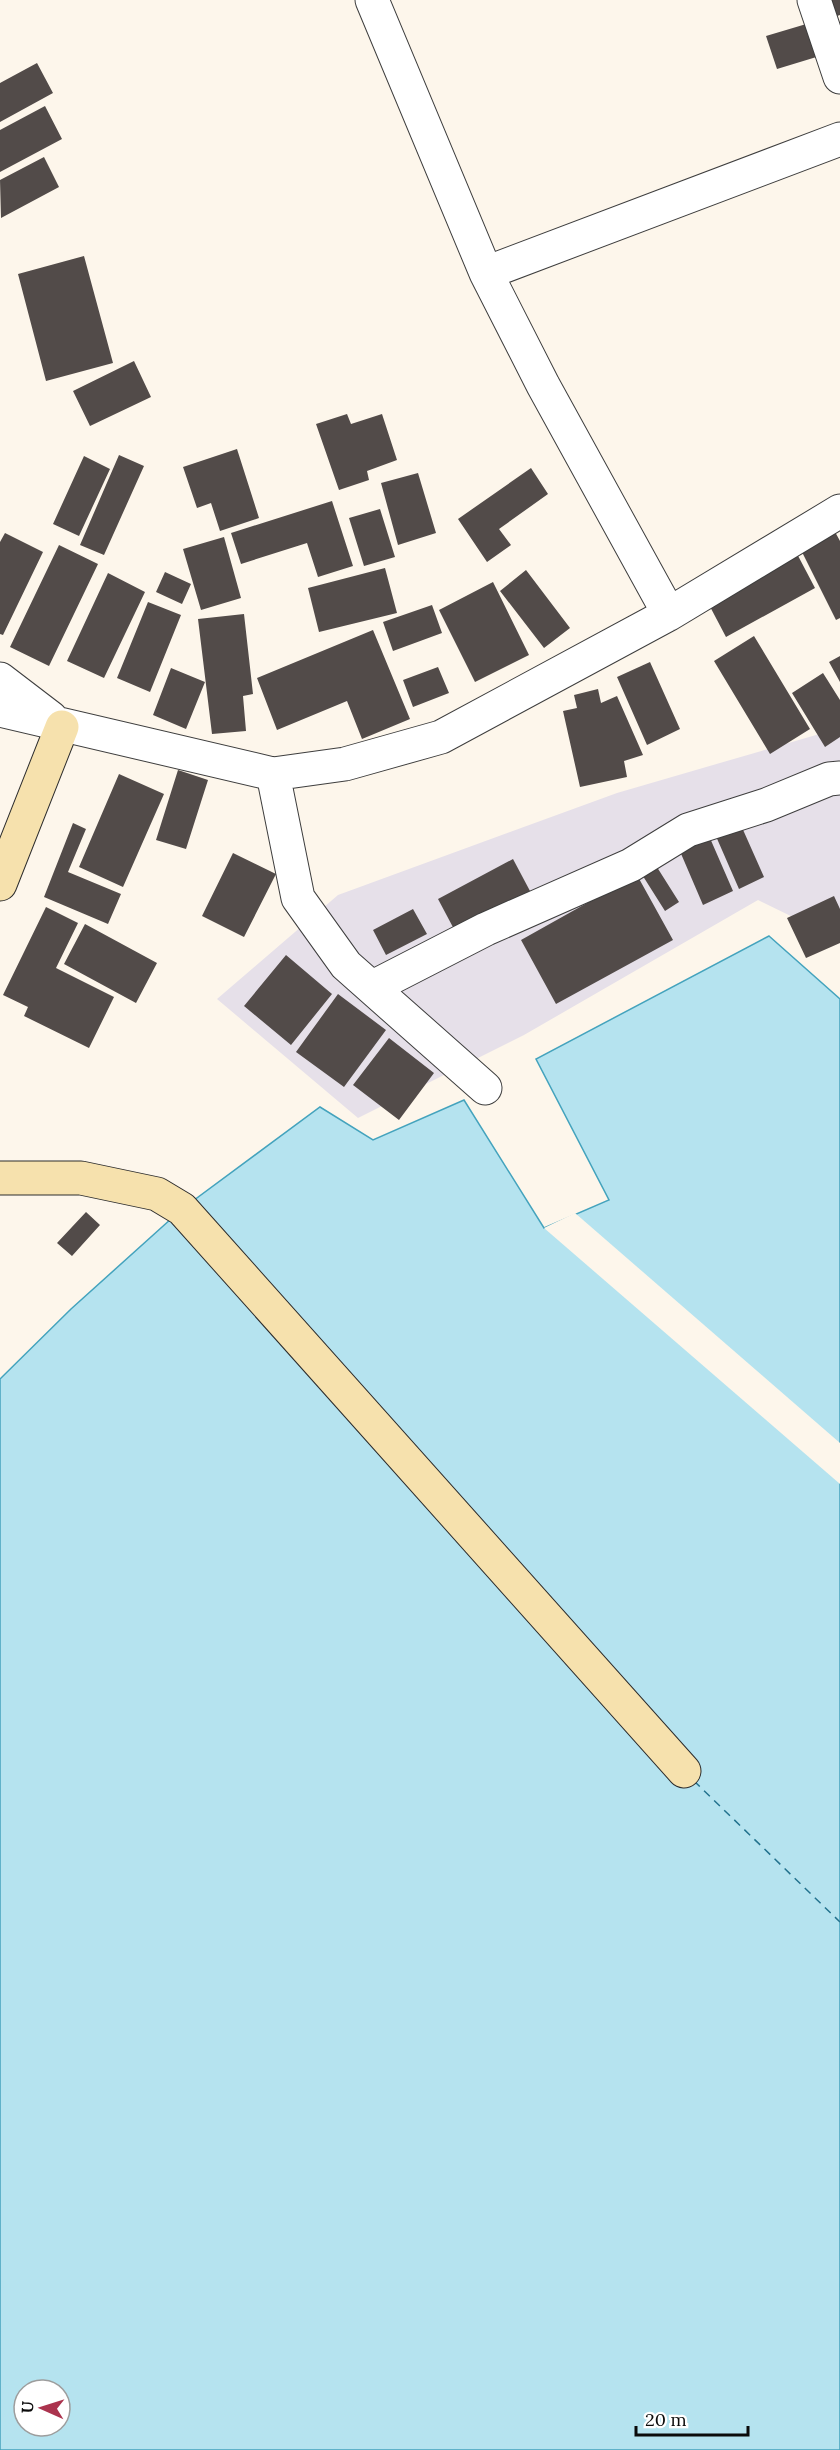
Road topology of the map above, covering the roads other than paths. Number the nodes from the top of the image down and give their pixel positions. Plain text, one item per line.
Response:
1 (372, 0) edge
2 (814, 0) edge
3 (840, 77) edge
4 (840, 139) edge
5 (486, 273) junction
6 (840, 511) edge
7 (669, 614) junction
8 (0, 679) edge
9 (0, 710) edge
10 (62, 727) junction
11 (273, 774) junction
12 (840, 778) edge
13 (0, 884) edge
14 (373, 987) junction
15 (485, 1089) dead end
16 (0, 1178) edge
17 (684, 1771) dead end

1 - 5 street
2 - 3 street
4 - 5 street
5 - 7 street
6 - 7 street
7 - 11 street
8 - 10 street
9 - 10 street
10 - 11 street
10 - 13 street
11 - 14 street
12 - 14 street
14 - 15 street
16 - 17 street

